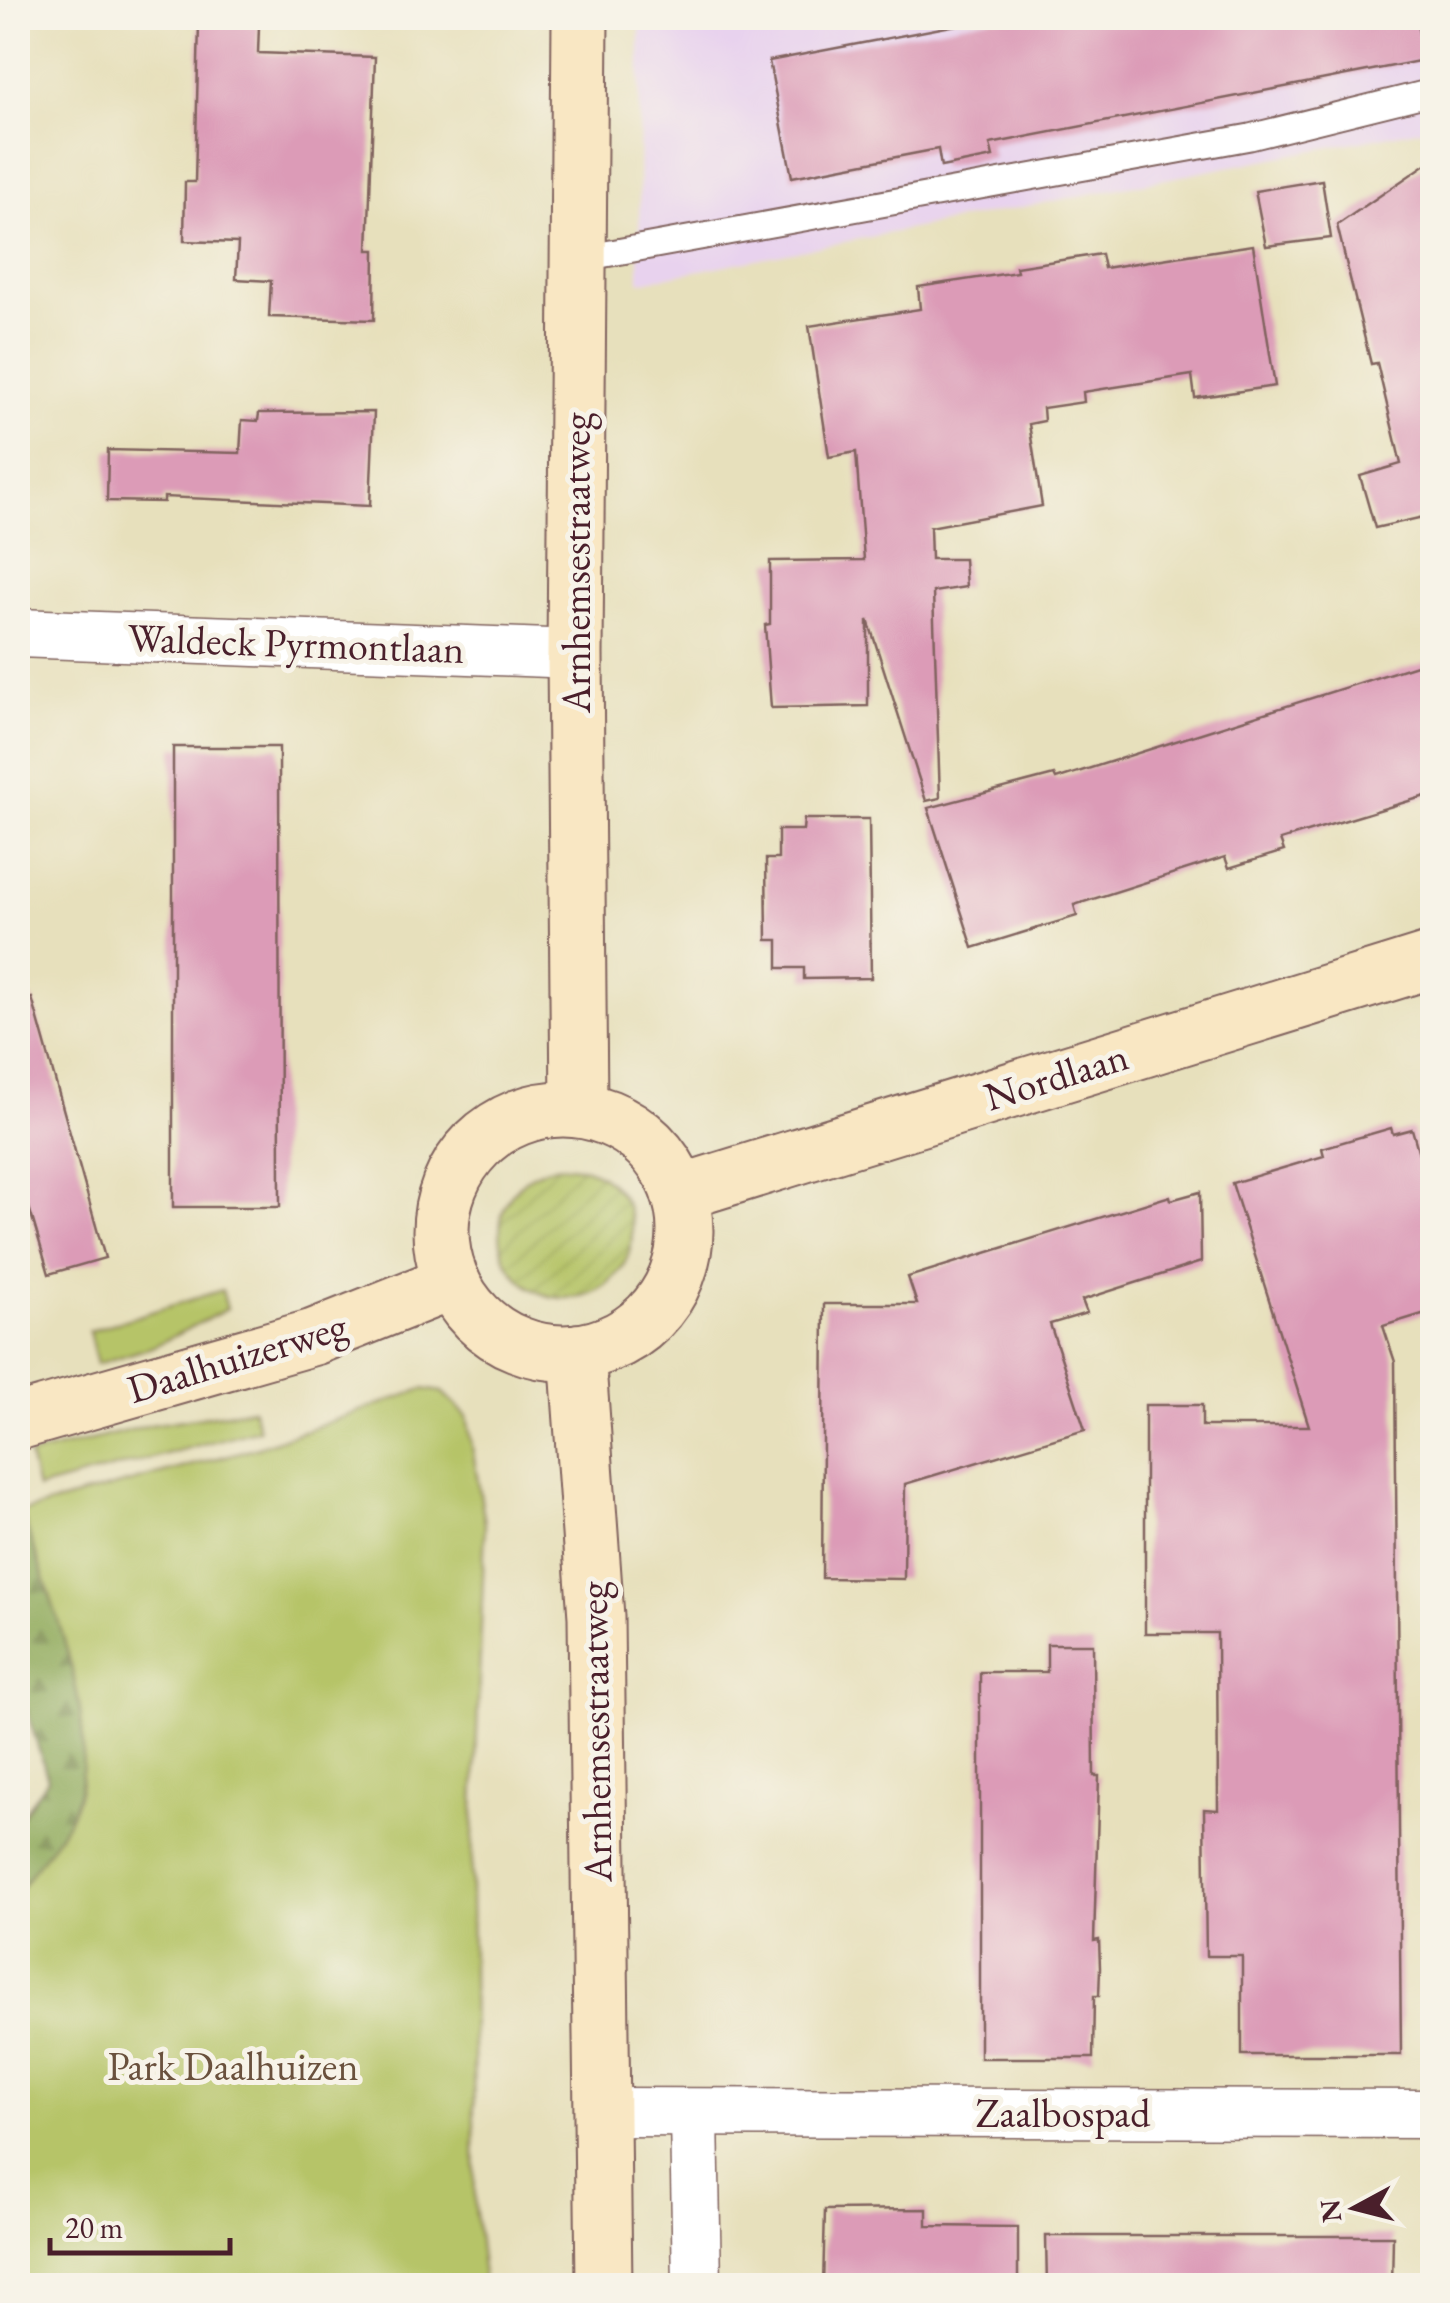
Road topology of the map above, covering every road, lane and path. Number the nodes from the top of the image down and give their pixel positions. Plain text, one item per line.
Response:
1 (580, 18) edge
2 (1432, 92) edge
3 (578, 259) junction
4 (18, 633) edge
5 (575, 654) junction
6 (1432, 960) edge
7 (579, 1109) junction
8 (680, 1193) junction
9 (452, 1282) junction
10 (578, 1352) junction
11 (18, 1422) edge
12 (602, 2112) junction
13 (1432, 2114) edge
14 (694, 2115) junction
15 (604, 2286) edge
16 (697, 2286) edge

1 - 3 main road, Arnhemsestraatweg
2 - 3 lane
3 - 5 main road, Arnhemsestraatweg
4 - 5 street, Waldeck Pyrmontlaan
5 - 7 main road, Arnhemsestraatweg
6 - 8 main road, Nordlaan
7 - 8 main road
7 - 9 main road
8 - 10 main road
9 - 10 main road
9 - 11 main road, Daalhuizerweg
10 - 12 main road, Arnhemsestraatweg
12 - 14 street
12 - 15 main road, Arnhemsestraatweg
13 - 14 street, Zaalbospad
14 - 16 street

